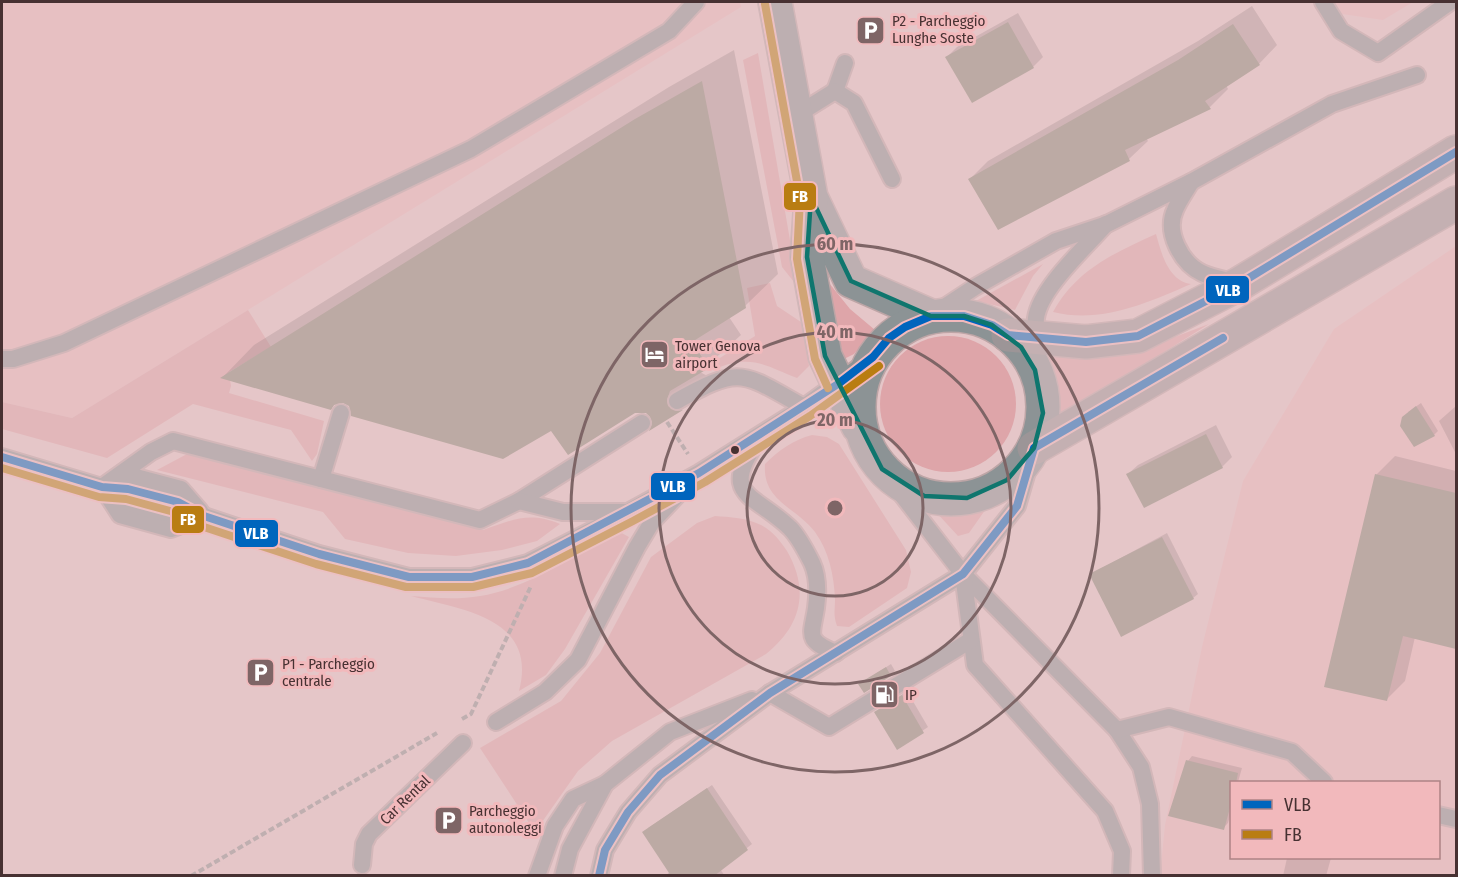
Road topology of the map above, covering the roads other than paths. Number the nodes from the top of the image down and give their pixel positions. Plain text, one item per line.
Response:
1 (696, 2) edge
2 (775, 2) edge
3 (1323, 2) edge
4 (1450, 2) edge
5 (845, 63) dead end
6 (1417, 75) dead end
7 (835, 91) junction
8 (795, 116) junction
9 (1456, 152) edge
10 (892, 179) dead end
11 (1191, 182) junction
12 (811, 197) junction
13 (1456, 203) edge
14 (1107, 224) junction
15 (1239, 284) junction
16 (931, 316) junction
17 (1022, 336) junction
18 (873, 357) junction
19 (2, 359) edge
20 (838, 384) junction
21 (677, 400) dead end
22 (804, 407) junction
23 (341, 413) dead end
24 (642, 423) dead end
25 (764, 431) junction
26 (1034, 448) junction
27 (2, 457) edge
28 (874, 457) junction
29 (699, 472) junction
30 (321, 479) junction
31 (102, 487) junction
32 (519, 501) junction
33 (628, 512) junction
34 (204, 516) junction
35 (963, 574) junction
36 (971, 640) junction
37 (836, 653) junction
38 (770, 693) junction
39 (496, 722) dead end
40 (1117, 730) junction
41 (463, 743) dead end
42 (1322, 781) edge
43 (605, 783) junction
44 (1440, 815) edge
45 (1456, 819) edge
46 (362, 865) dead end
47 (537, 876) edge
48 (563, 876) edge
49 (599, 876) edge
50 (1121, 876) edge
51 (1152, 876) edge

1 - 19 lane
2 - 8 street
3 - 4 lane
5 - 7 lane
6 - 11 lane
7 - 8 lane
7 - 10 lane
8 - 12 street
9 - 15 highway
11 - 14 lane
11 - 15 lane
12 - 16 street
12 - 20 street
13 - 26 highway
14 - 16 lane
14 - 17 lane
15 - 17 highway
16 - 17 street
16 - 18 street
17 - 26 street
18 - 20 lane
18 - 28 street
20 - 22 lane
20 - 28 street
21 - 22 lane
22 - 25 lane
23 - 30 lane
24 - 32 lane
25 - 29 lane
25 - 37 lane
26 - 28 street
26 - 35 lane
27 - 31 lane
28 - 35 lane
29 - 33 lane
29 - 39 lane
30 - 31 lane
30 - 32 lane
31 - 34 lane
31 - 34 lane
32 - 33 lane
33 - 34 lane
35 - 36 lane
35 - 37 lane
35 - 40 lane
36 - 38 lane
36 - 50 lane
37 - 38 lane
38 - 43 lane
38 - 49 lane
40 - 42 lane
40 - 51 lane
41 - 46 lane, Car Rental
43 - 47 lane
43 - 48 lane
44 - 45 lane

